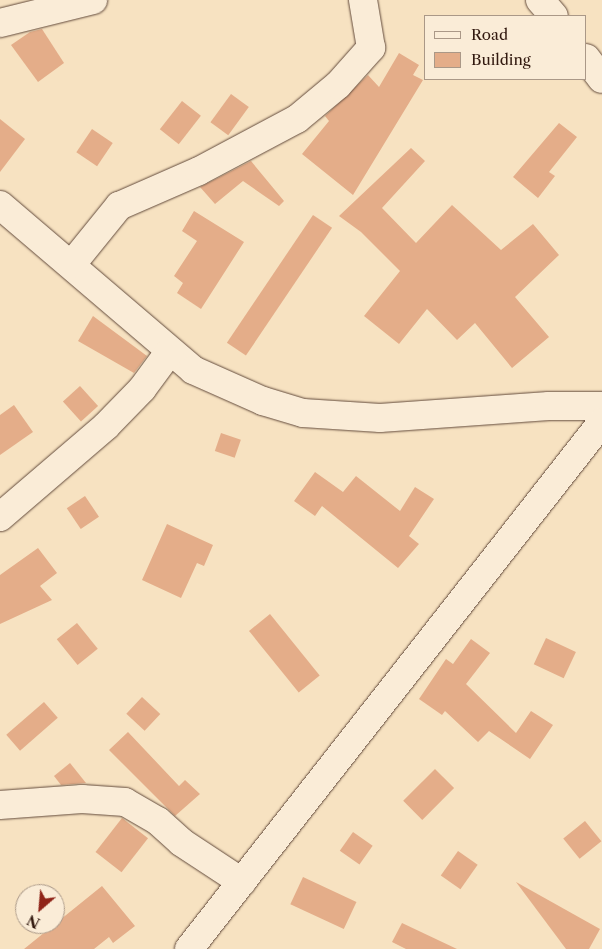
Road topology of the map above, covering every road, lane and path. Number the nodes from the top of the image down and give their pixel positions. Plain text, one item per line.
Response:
1 (93, 0) edge
2 (363, 0) edge
3 (540, 0) edge
4 (553, 15) edge
5 (0, 23) edge
6 (587, 59) edge
7 (602, 79) edge
8 (4, 216) edge
9 (72, 264) junction
10 (170, 351) junction
11 (602, 406) edge
12 (602, 422) edge
13 (0, 517) edge
14 (0, 805) edge
15 (242, 882) junction
16 (189, 949) edge

1 - 5 street
2 - 9 street
3 - 4 street
6 - 7 street
8 - 9 street
9 - 10 street
10 - 11 street
10 - 13 street
12 - 15 street
14 - 15 street
15 - 16 street

